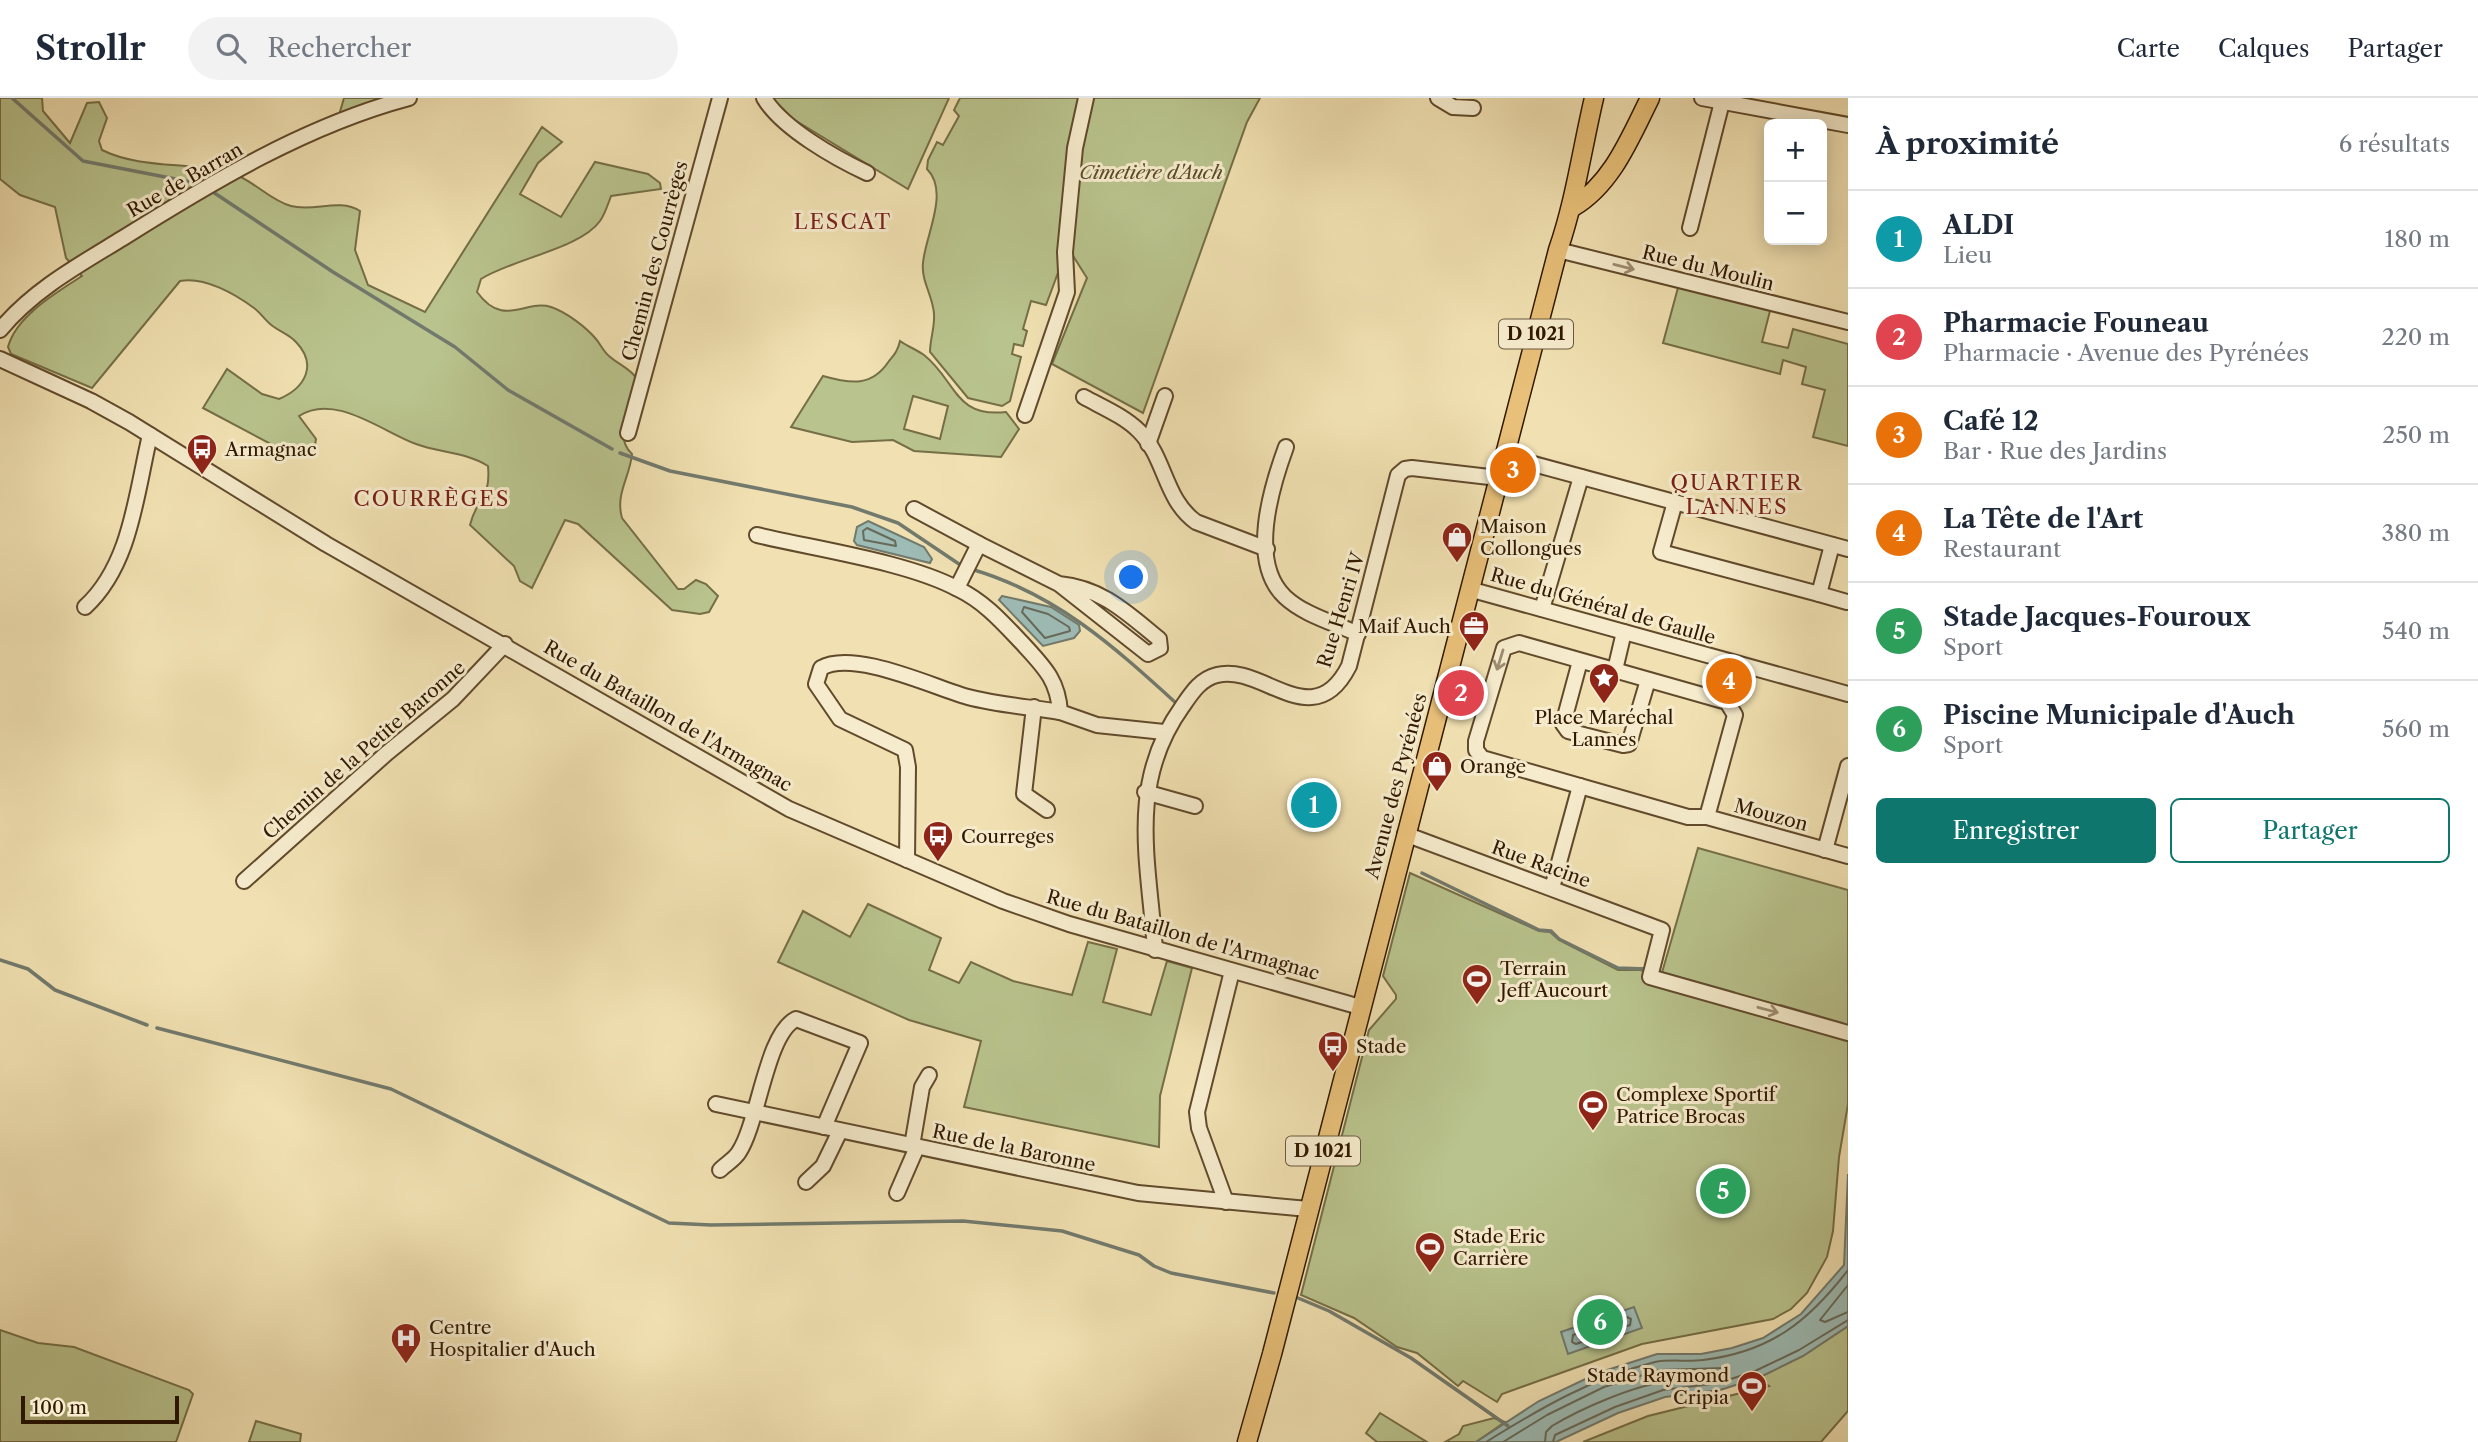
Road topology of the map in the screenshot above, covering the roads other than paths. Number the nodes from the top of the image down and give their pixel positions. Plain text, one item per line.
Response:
1 (409, 98) edge
2 (720, 98) edge
3 (764, 98) edge
4 (1086, 98) edge
5 (1438, 98) edge
6 (1594, 98) edge
7 (1650, 98) edge
8 (1702, 98) edge
9 (1721, 102) junction
10 (1472, 108) dead end
11 (1848, 125) edge
12 (867, 173) dead end
13 (1573, 207) junction
14 (1690, 228) dead end
15 (1558, 250) junction
16 (1848, 322) edge
17 (0, 330) edge
18 (0, 359) edge
19 (1165, 396) dead end
20 (1084, 397) dead end
21 (1025, 415) dead end
22 (628, 433) dead end
23 (150, 435) junction
24 (1148, 444) junction
25 (1286, 447) dead end
26 (1504, 456) junction
27 (1581, 477) junction
28 (1498, 478) junction
29 (1675, 502) junction
30 (914, 509) dead end
31 (757, 535) dead end
32 (979, 544) junction
33 (1832, 545) junction
34 (1266, 549) junction
35 (1848, 549) edge
36 (1059, 584) junction
37 (957, 588) junction
38 (1469, 589) junction
39 (1819, 594) junction
40 (1847, 603) edge
41 (85, 607) dead end
42 (1542, 610) junction
43 (1624, 632) junction
44 (1358, 634) junction
45 (505, 644) junction
46 (1580, 661) junction
47 (1615, 670) junction
48 (1648, 680) junction
49 (1848, 694) edge
50 (1034, 707) junction
51 (1060, 712) junction
52 (1164, 732) junction
53 (1848, 766) edge
54 (1580, 786) junction
55 (1145, 792) junction
56 (1195, 806) dead end
57 (1047, 810) dead end
58 (1707, 817) junction
59 (1405, 834) junction
60 (1825, 850) junction
61 (1848, 856) edge
62 (907, 860) junction
63 (244, 881) dead end
64 (1552, 888) junction
65 (1155, 950) junction
66 (1232, 971) junction
67 (1360, 1007) junction
68 (1848, 1032) edge
69 (929, 1075) dead end
70 (716, 1104) dead end
71 (756, 1113) junction
72 (824, 1127) junction
73 (840, 1131) junction
74 (914, 1146) junction
75 (720, 1170) dead end
76 (806, 1182) dead end
77 (897, 1193) dead end
78 (1226, 1202) junction
79 (1308, 1209) junction
80 (1247, 1442) edge

1 - 17 street, Rue de Barran
2 - 22 street, Chemin des Courrèges
3 - 12 street
4 - 21 street
5 - 10 street
6 - 13 main road, Avenue des Pyrénées
7 - 13 main road
8 - 9 street
9 - 11 street
9 - 14 street
13 - 15 main road, Avenue des Pyrénées / D 1021
15 -> 16 street, Rue du Moulin
15 - 26 main road, Avenue des Pyrénées / D 1021
18 - 23 street, Rue du Bataillon de l'Armagnac
19 - 24 street
20 - 24 street
23 - 41 street
23 - 45 street, Rue du Bataillon de l'Armagnac
24 - 34 street
25 - 34 street
26 - 27 street
26 - 28 main road, Avenue des Pyrénées / D 1021
27 - 29 street
27 - 42 street
28 - 38 main road, Avenue des Pyrénées / D 1021
28 - 44 street, Rue Henri IV
29 - 33 street
29 - 39 street
30 - 32 street
31 - 37 street
32 - 36 street
32 - 37 street
33 - 35 street
33 - 39 street
34 - 44 street
36 - 36 street
37 - 51 street
38 - 42 street, Rue du Général de Gaulle
38 - 59 main road, Avenue des Pyrénées / D 1021
39 - 40 street
42 - 43 street, Rue du Général de Gaulle
43 - 47 street
43 - 49 street, Rue du Général de Gaulle
44 - 52 street, Rue Henri IV
45 - 62 street, Rue du Bataillon de l'Armagnac
45 - 63 street, Chemin de la Petite Baronne
46 - 47 street
46 - 48 street
46 -> 54 street
47 - 48 street
48 - 58 street
50 - 51 street
50 - 57 street
50 - 62 street
51 - 52 street
52 - 55 street, Rue Henri IV
53 - 60 street, Mouzon
54 - 58 street
54 - 64 street
55 - 56 street
55 - 65 street, Rue Henri IV
58 - 60 street, Mouzon
59 - 64 street, Rue Racine
59 - 67 main road, Avenue des Pyrénées / D 1021
60 - 61 street, Mouzon
62 - 65 street, Rue du Bataillon de l'Armagnac
64 -> 68 street, Rue Racine
65 - 66 street, Rue du Bataillon de l'Armagnac
66 - 67 street, Rue du Bataillon de l'Armagnac
66 - 78 street
67 - 79 main road, Avenue des Pyrénées / D 1021
69 - 74 street
70 - 71 street, Rue de la Baronne
71 - 72 street, Rue de la Baronne
71 - 72 street
71 - 75 street
72 - 73 street, Rue de la Baronne
73 - 74 street, Rue de la Baronne
73 - 76 street
74 - 77 street
74 - 78 street, Rue de la Baronne
78 - 79 street, Rue de la Baronne
79 - 80 main road, Avenue des Pyrénées / D 1021

